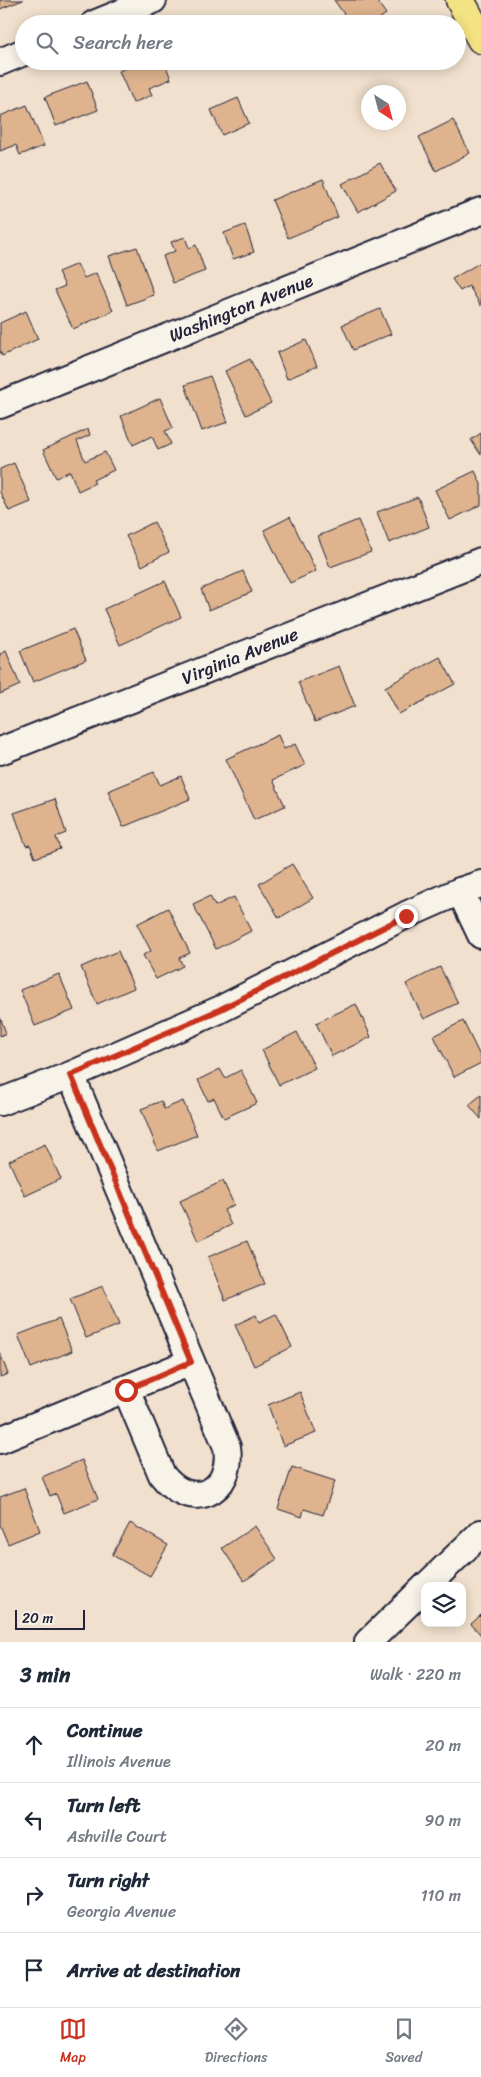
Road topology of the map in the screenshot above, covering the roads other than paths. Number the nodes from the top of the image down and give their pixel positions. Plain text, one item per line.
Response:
1 (152, 0) edge
2 (460, 0) edge
3 (116, 15) edge
4 (481, 39) edge
5 (15, 56) edge
6 (0, 62) edge
7 (481, 211) edge
8 (0, 405) edge
9 (481, 560) edge
10 (0, 751) edge
11 (471, 888) edge
12 (481, 935) edge
13 (71, 1075) junction
14 (0, 1102) edge
15 (191, 1362) junction
16 (126, 1390) junction
17 (0, 1440) edge
18 (481, 1533) edge
19 (429, 1582) edge
20 (421, 1590) edge
21 (368, 1642) edge

1 - 3 street
2 - 4 main road
5 - 6 street
7 - 8 street, Washington Avenue
9 - 10 street, Virginia Avenue
11 - 12 street
11 - 13 street
13 - 14 street
13 - 15 street
15 - 16 street
15 - 16 street
16 - 17 street
18 - 19 street
20 - 21 street

